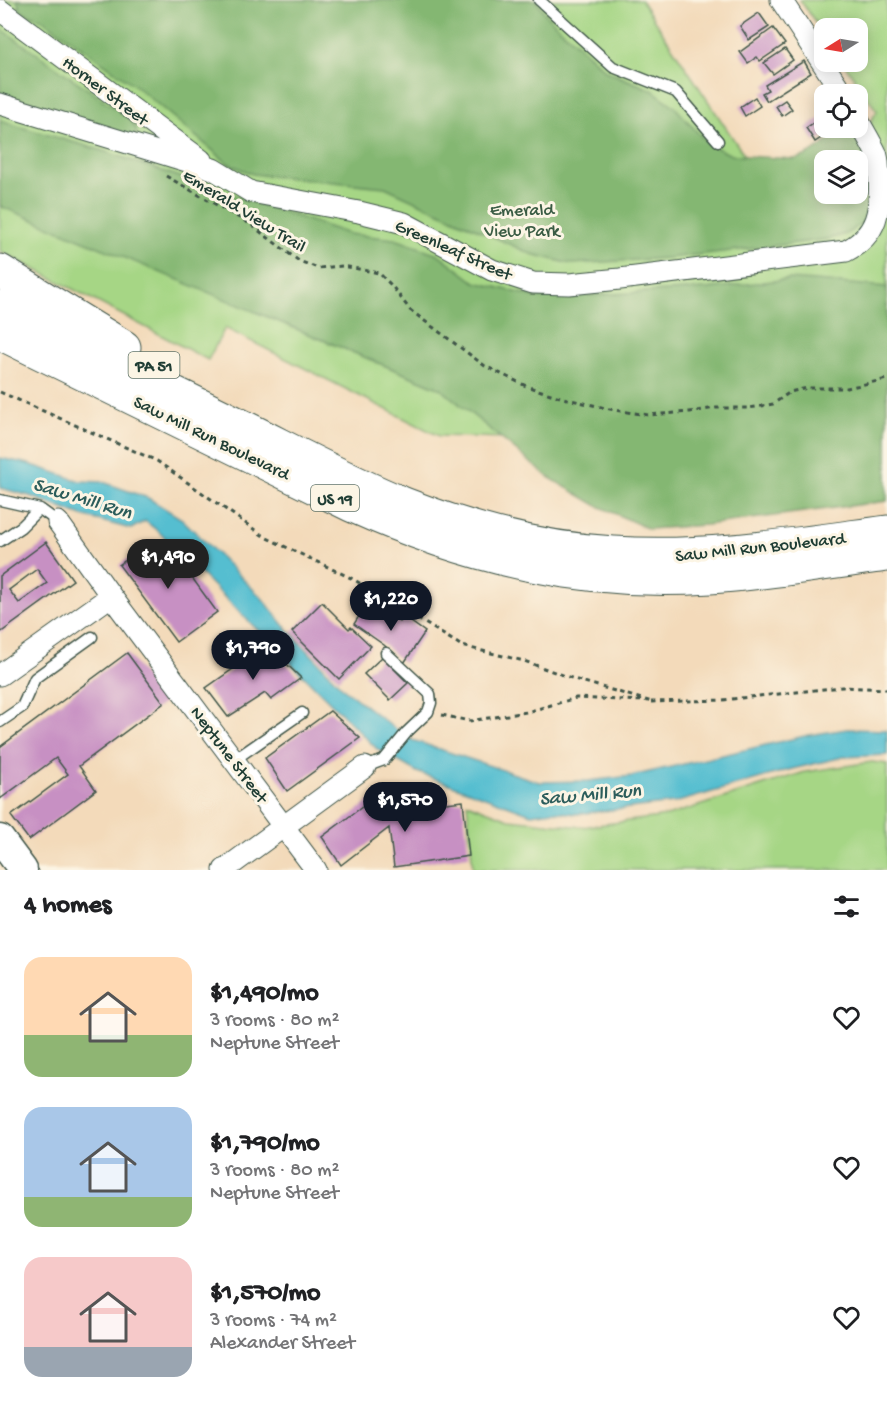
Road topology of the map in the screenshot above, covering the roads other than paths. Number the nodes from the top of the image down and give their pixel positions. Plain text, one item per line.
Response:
1 (539, 0) edge
2 (781, 0) edge
3 (0, 10) edge
4 (836, 84) edge
5 (0, 104) edge
6 (868, 138) edge
7 (718, 141) dead end
8 (213, 169) junction
9 (0, 272) edge
10 (0, 307) edge
11 (0, 333) edge
12 (308, 459) junction
13 (0, 500) edge
14 (39, 509) junction
15 (58, 522) joint
16 (887, 532) edge
17 (0, 541) edge
18 (887, 555) edge
19 (111, 596) junction
20 (92, 637) dead end
21 (51, 638) junction
22 (386, 653) dead end
23 (63, 657) junction
24 (0, 675) edge
25 (302, 713) dead end
26 (0, 722) edge
27 (234, 760) junction
28 (375, 763) joint
29 (284, 826) junction
30 (0, 839) edge
31 (308, 867) edge
32 (23, 870) edge
33 (224, 870) edge

1 - 7 lane
2 - 4 street
3 - 8 street, Horner Street
5 - 8 street, Greenleaf Street
6 - 8 street, Greenleaf Street
9 - 12 highway, PA 51
10 - 12 highway, Saw Mill Run Boulevard / US 19
11 - 18 highway, Saw Mill Run Boulevard / US 19
12 - 16 highway, Saw Mill Run Boulevard / US 19
13 - 14 lane
14 - 15 lane
14 - 17 lane
15 - 19 street, Neptune Street
19 - 21 street
19 - 27 street, Neptune Street
20 - 23 lane
21 - 23 lane
21 - 24 street
22 - 28 lane
23 - 26 lane
25 - 27 lane
27 - 29 street, Neptune Street
28 - 29 street
29 - 31 street, Neptune Street
29 - 33 street
30 - 32 main road

